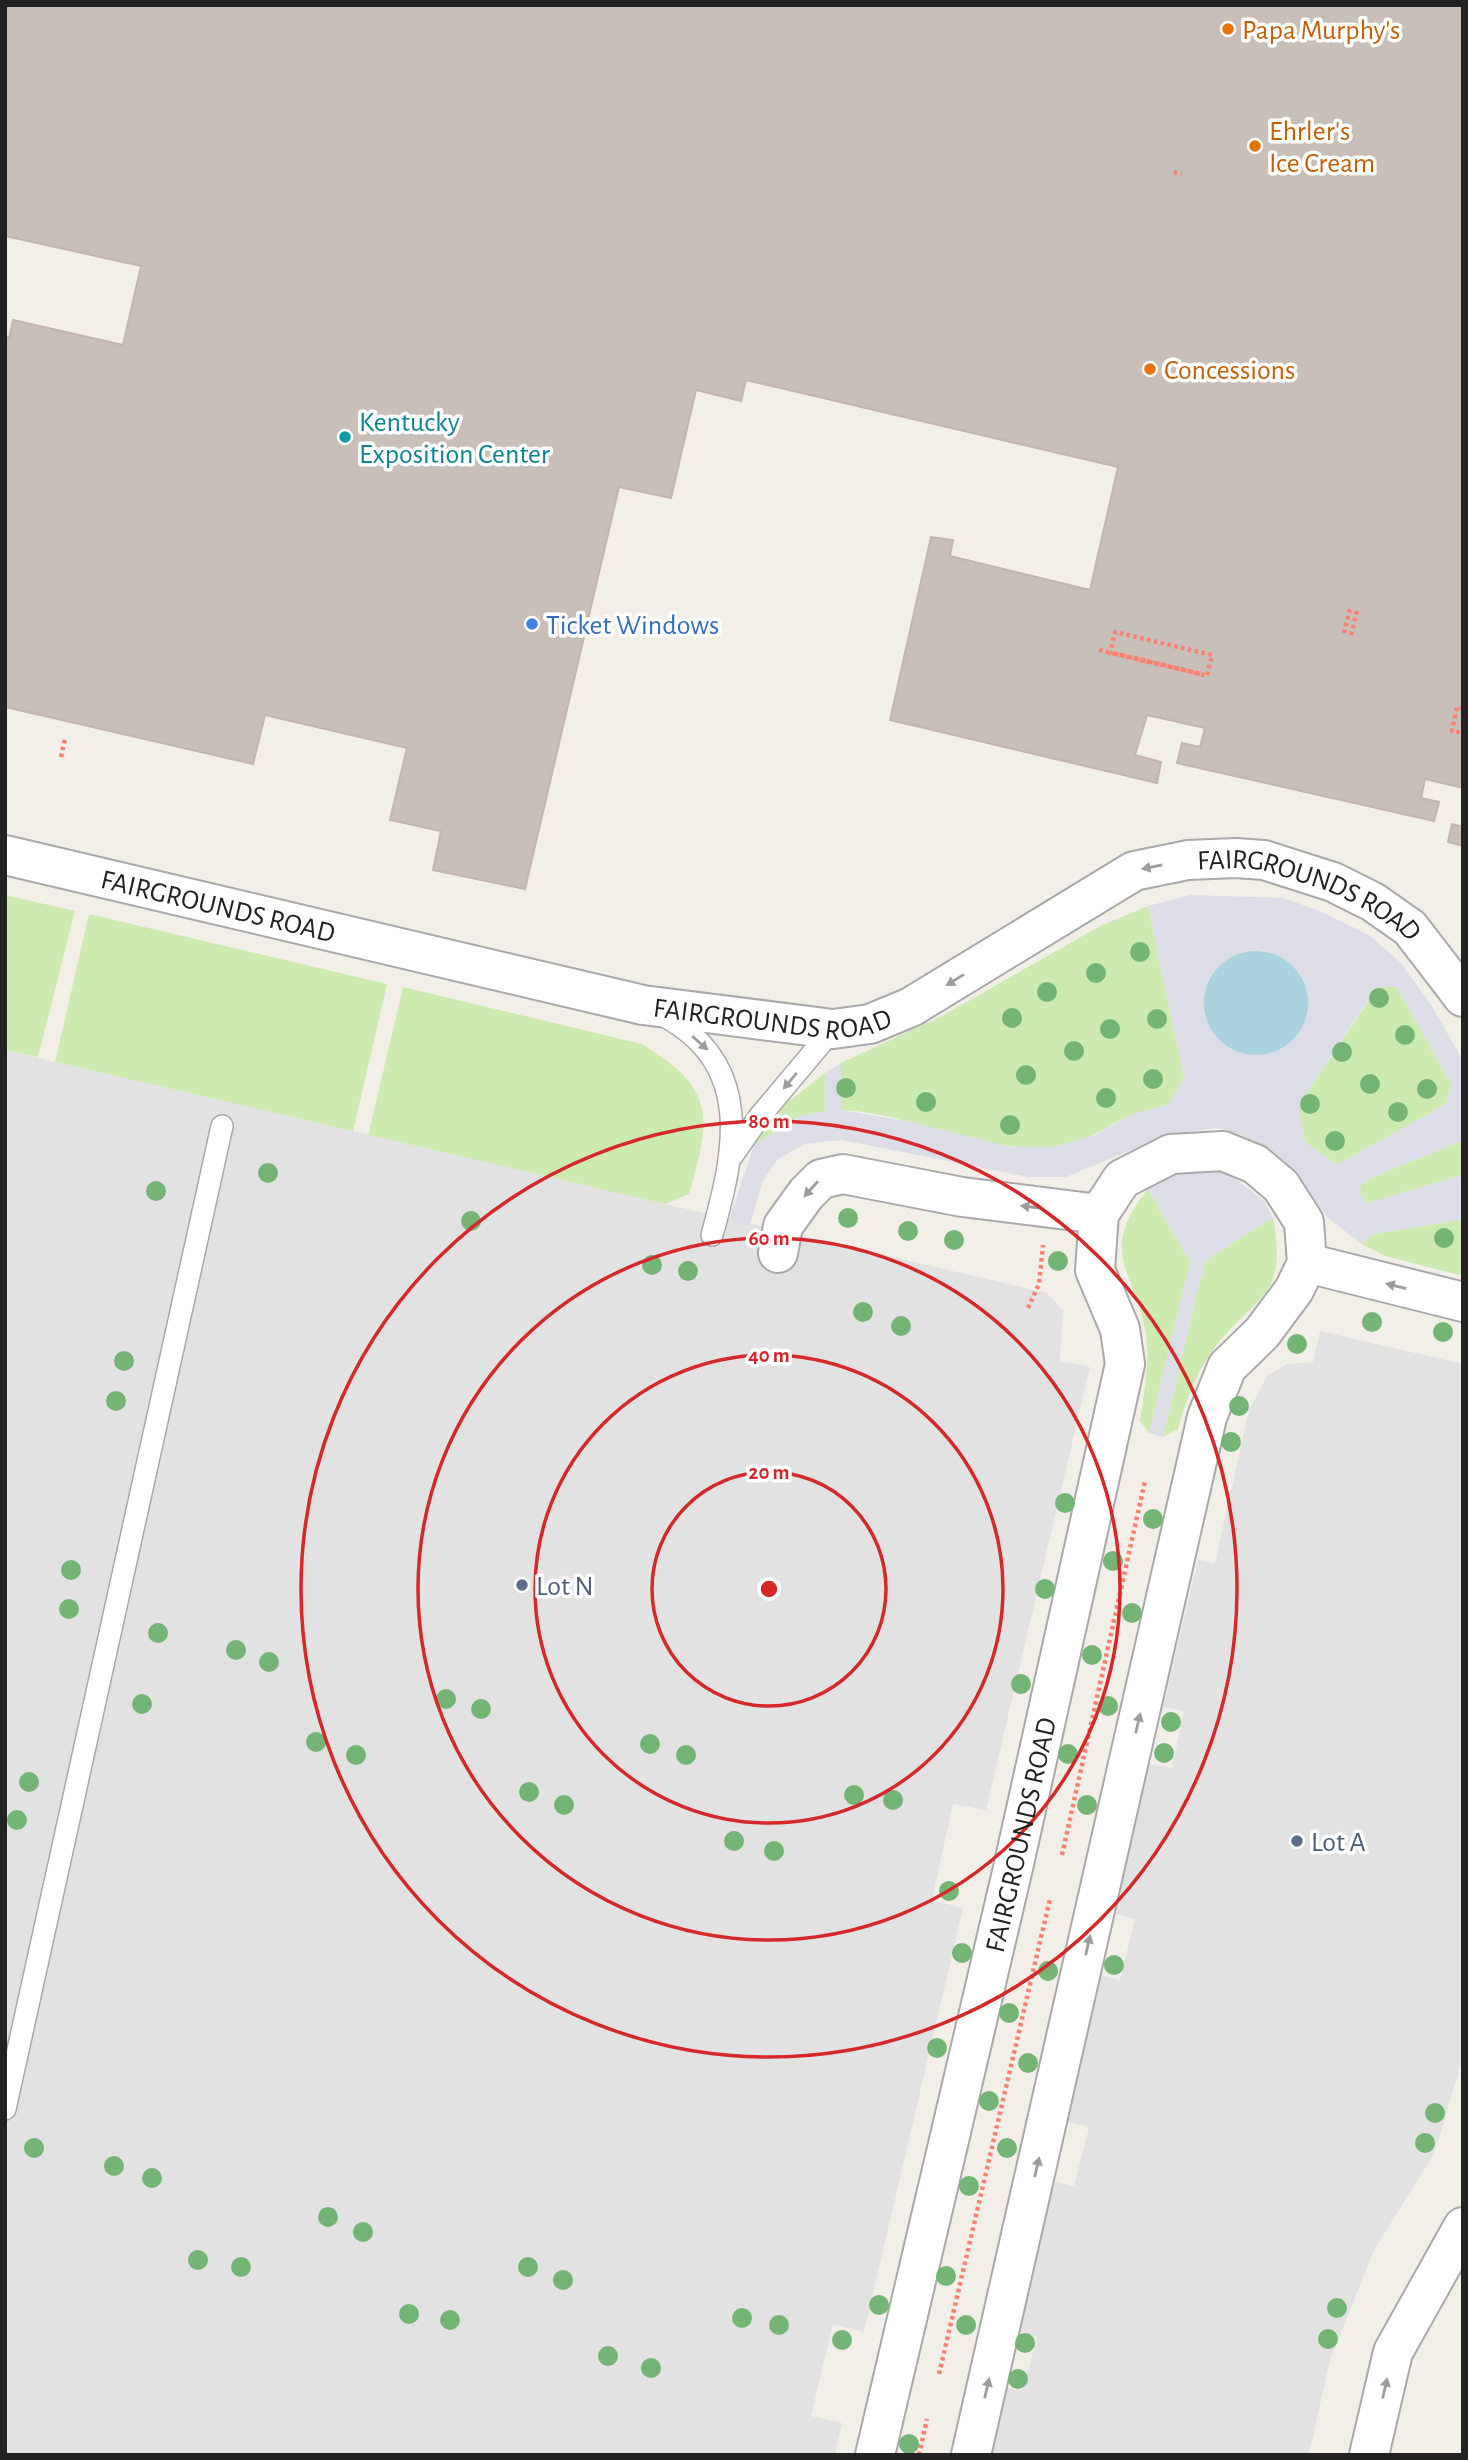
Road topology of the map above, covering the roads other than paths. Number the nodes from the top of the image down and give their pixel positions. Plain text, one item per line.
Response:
1 (5, 855) edge
2 (1463, 996) edge
3 (643, 1005) junction
4 (833, 1029) junction
5 (222, 1126) dead end
6 (732, 1156) junction
7 (1098, 1214) junction
8 (712, 1235) dead end
9 (778, 1253) dead end
10 (1307, 1263) junction
11 (1463, 1302) edge
12 (5, 2109) edge
13 (1463, 2227) edge
14 (875, 2455) edge
15 (971, 2455) edge
16 (1370, 2455) edge

1 - 3 street, FAIRGROUNDS ROAD
2 -> 4 street, FAIRGROUNDS ROAD
3 - 4 street, FAIRGROUNDS ROAD
3 -> 6 lane
4 -> 6 lane
5 - 12 lane
6 - 8 lane
7 -> 9 street
7 - 10 street
7 - 14 street, FAIRGROUNDS ROAD
11 -> 10 street
15 -> 10 street
16 -> 13 street

